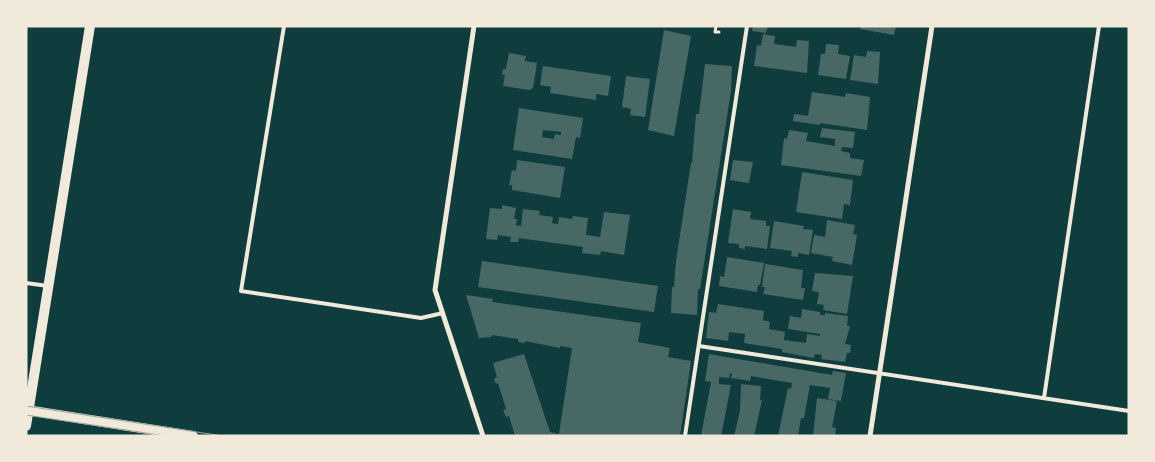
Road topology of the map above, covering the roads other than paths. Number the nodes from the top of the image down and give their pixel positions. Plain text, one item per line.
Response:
1 (90, 26) edge
2 (284, 26) edge
3 (474, 26) edge
4 (747, 26) edge
5 (932, 26) edge
6 (1098, 26) edge
7 (26, 283) edge
8 (48, 286) junction
9 (444, 314) junction
10 (699, 346) junction
11 (879, 373) junction
12 (1044, 398) junction
13 (28, 410) edge
14 (1129, 410) edge
15 (26, 426) edge
16 (145, 432) edge
17 (193, 436) edge
18 (483, 436) edge
19 (685, 436) edge
20 (870, 436) edge

1 - 8 main road
2 - 9 lane
3 - 9 street
4 - 10 lane
5 - 11 street
6 - 12 lane
7 - 8 lane
8 - 13 main road
9 - 18 street
10 - 11 lane
10 - 19 lane
11 - 12 lane
11 - 20 street
12 - 14 lane
13 - 15 main road
13 - 16 main road
16 - 17 main road

